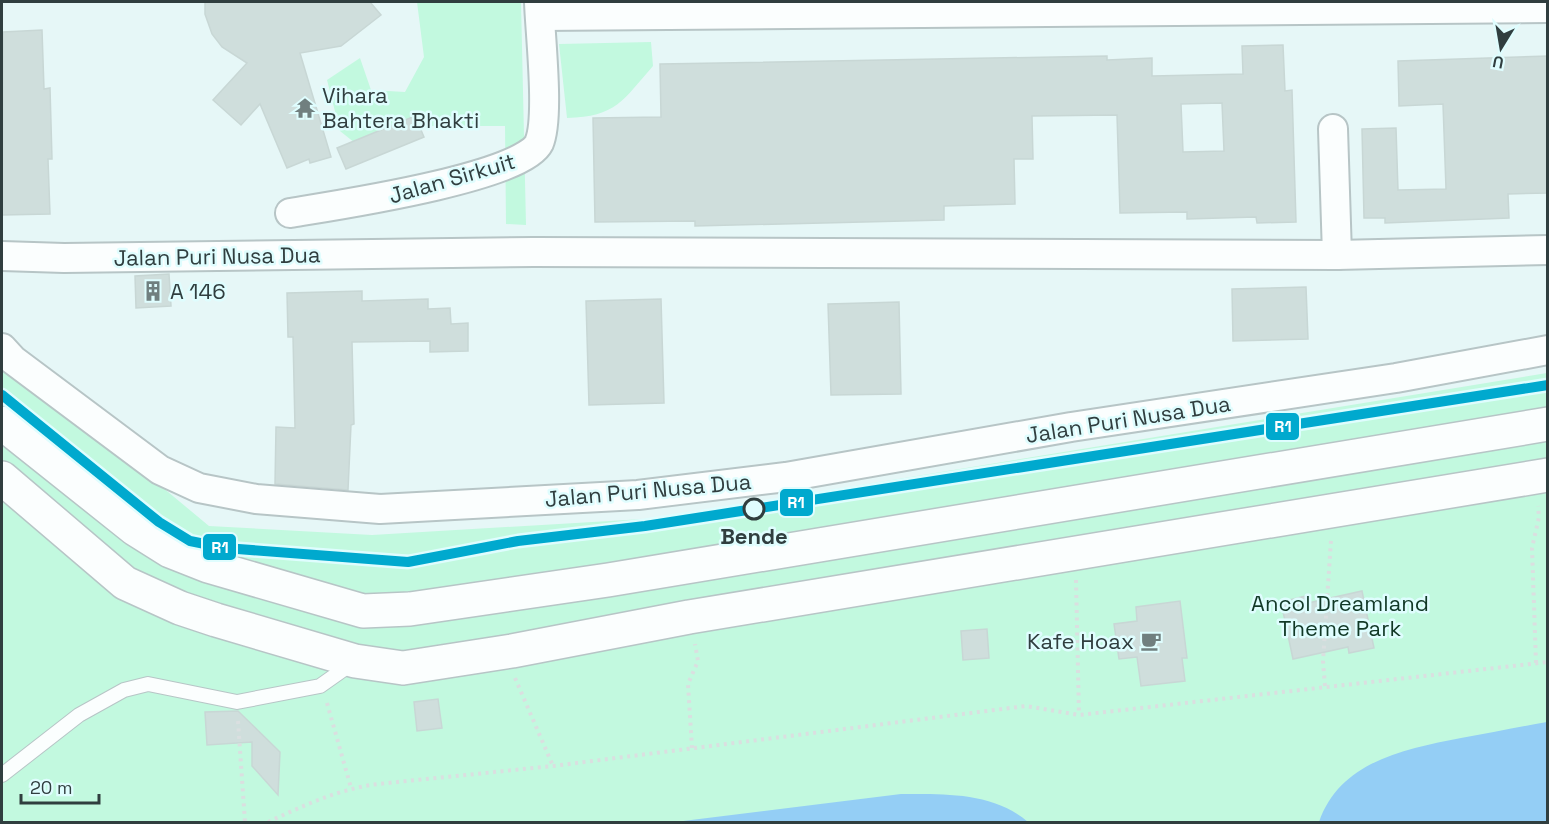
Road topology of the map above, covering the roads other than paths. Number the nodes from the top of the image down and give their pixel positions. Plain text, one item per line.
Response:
1 (1548, 8) edge
2 (539, 9) edge
3 (1333, 129) dead end
4 (290, 213) dead end
5 (1548, 250) edge
6 (1337, 255) junction
7 (2, 256) edge
8 (2, 348) edge
9 (1548, 350) edge
10 (2, 423) edge
11 (1548, 424) edge
12 (1542, 476) edge
13 (2, 478) edge
14 (680, 566) junction
15 (688, 617) junction
16 (356, 661) junction
17 (2, 775) edge

1 - 2 street
2 - 4 street, Jalan Sirkuit
3 - 6 street
5 - 6 street, Jalan Puri Nusa Dua
6 - 7 street, Jalan Puri Nusa Dua
8 - 9 street, Jalan Puri Nusa Dua
10 - 14 street
11 - 14 street
12 - 15 street
13 - 16 street
14 - 15 street
15 - 16 street
16 - 17 lane

